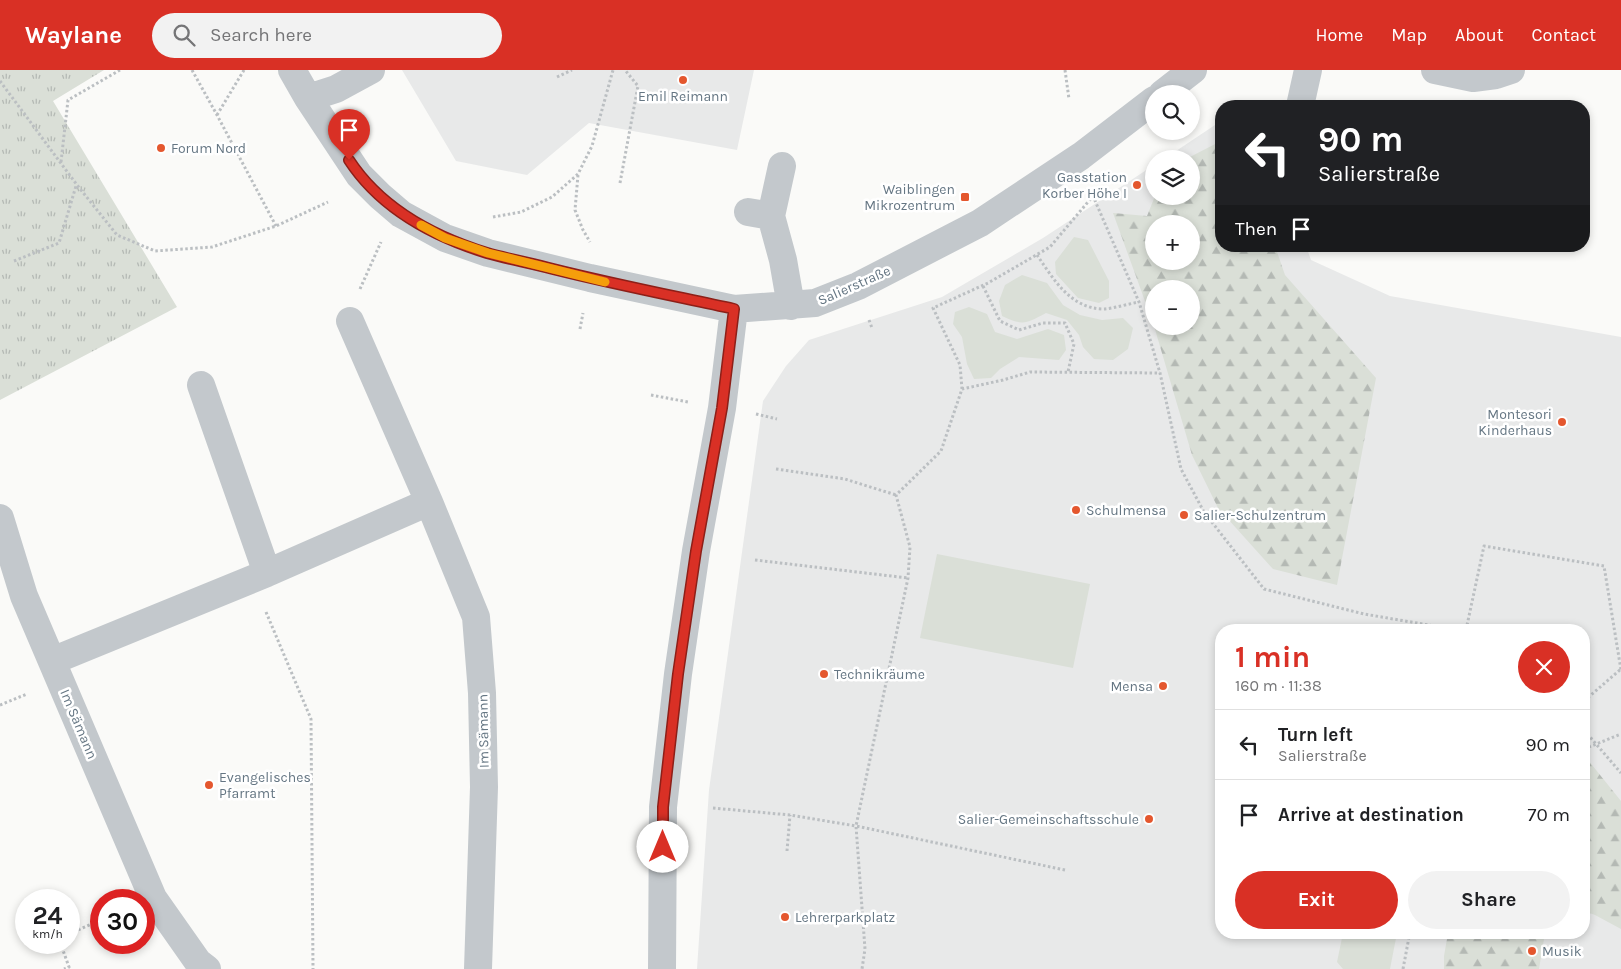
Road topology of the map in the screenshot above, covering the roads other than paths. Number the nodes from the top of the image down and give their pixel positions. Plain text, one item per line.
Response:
1 (292, 70) edge
2 (371, 70) edge
3 (1193, 70) edge
4 (1308, 70) edge
5 (1435, 70) edge
6 (1511, 70) edge
7 (1174, 85) edge
8 (308, 98) junction
9 (1301, 100) edge
10 (1145, 107) edge
11 (782, 166) dead end
12 (791, 306) junction
13 (734, 309) junction
14 (350, 321) road end
15 (201, 385) dead end
16 (429, 502) junction
17 (0, 518) edge
18 (260, 576) junction
19 (52, 661) junction
20 (207, 969) edge
21 (478, 969) edge
22 (662, 969) edge

1 - 8 street, Salierstraße
2 - 8 street
3 - 7 street
4 - 9 street
5 - 6 street
8 - 13 street, Salierstraße
10 - 12 street, Salierstraße
11 - 12 street
12 - 13 street, Salierstraße
13 - 22 street
14 - 16 street, Im Sämann
15 - 18 street
16 - 18 street
16 - 21 street, Im Sämann
17 - 19 street, Im Sämann
18 - 19 street
19 - 20 street, Im Sämann

